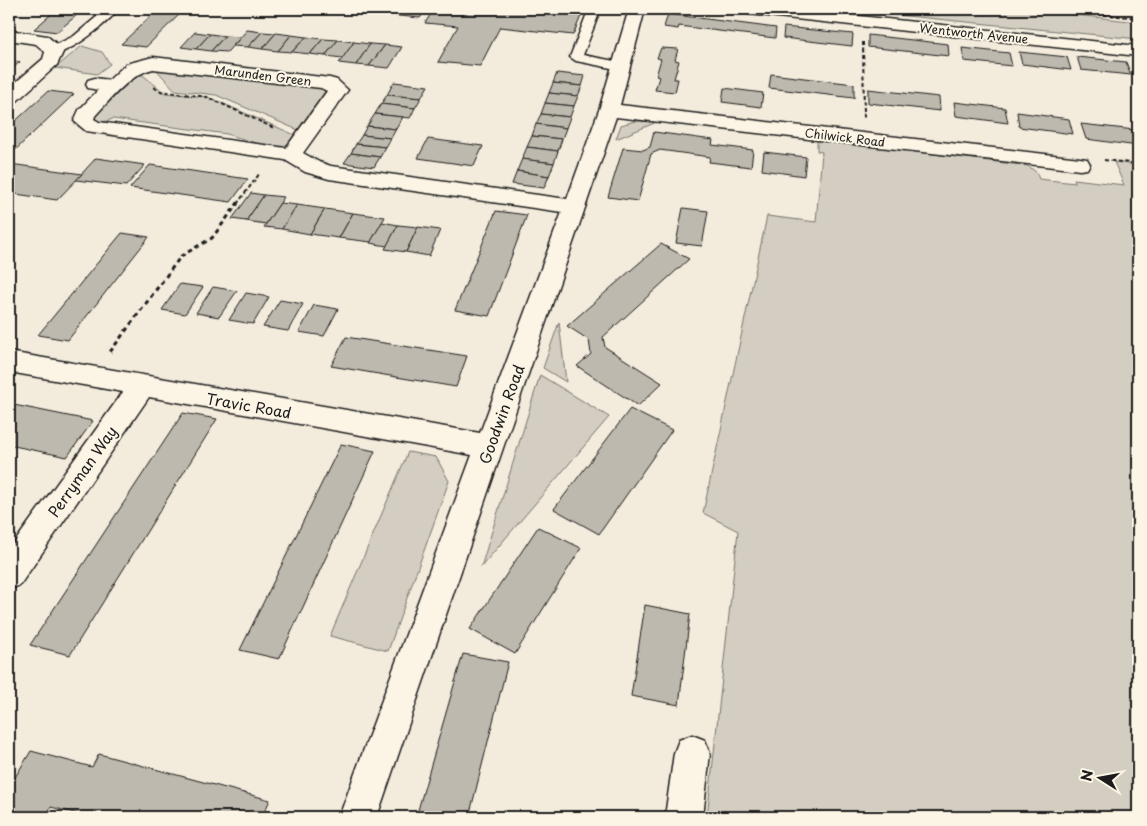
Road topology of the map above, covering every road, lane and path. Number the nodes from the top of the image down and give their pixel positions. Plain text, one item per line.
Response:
1 (113, 9) edge
2 (637, 9) edge
3 (750, 9) edge
4 (1052, 9) edge
5 (592, 16) dead end
6 (1138, 18) edge
7 (862, 21) junction
8 (9, 35) edge
9 (55, 50) junction
10 (1138, 51) edge
11 (622, 66) junction
12 (133, 68) junction
13 (9, 98) edge
14 (609, 110) junction
15 (865, 140) junction
16 (289, 150) junction
17 (1080, 164) dead end
18 (574, 207) junction
19 (9, 362) edge
20 (91, 377) junction
21 (142, 386) junction
22 (489, 446) junction
23 (13, 561) edge
24 (692, 753) dead end
25 (358, 817) edge
26 (684, 817) edge

1 - 9 lane
2 - 11 street, Goodwin Road
3 - 7 street, Wentworth Avenue
4 - 6 path
5 - 11 lane
7 - 10 street, Wentworth Avenue
7 - 15 path
8 - 9 street
9 - 13 street
11 - 14 street, Goodwin Road
12 - 16 path
12 - 16 street
12 - 16 street, Marunden Green
14 - 15 street, Chilwick Road
14 - 18 street, Goodwin Road
15 - 17 street, Chilwick Road
16 - 18 street
16 - 20 path
18 - 22 street, Goodwin Road
19 - 20 street, Travic Road
20 - 21 street, Travic Road
21 - 22 street, Travic Road
21 - 23 street, Perryman Way
22 - 25 street, Goodwin Road
24 - 26 street

